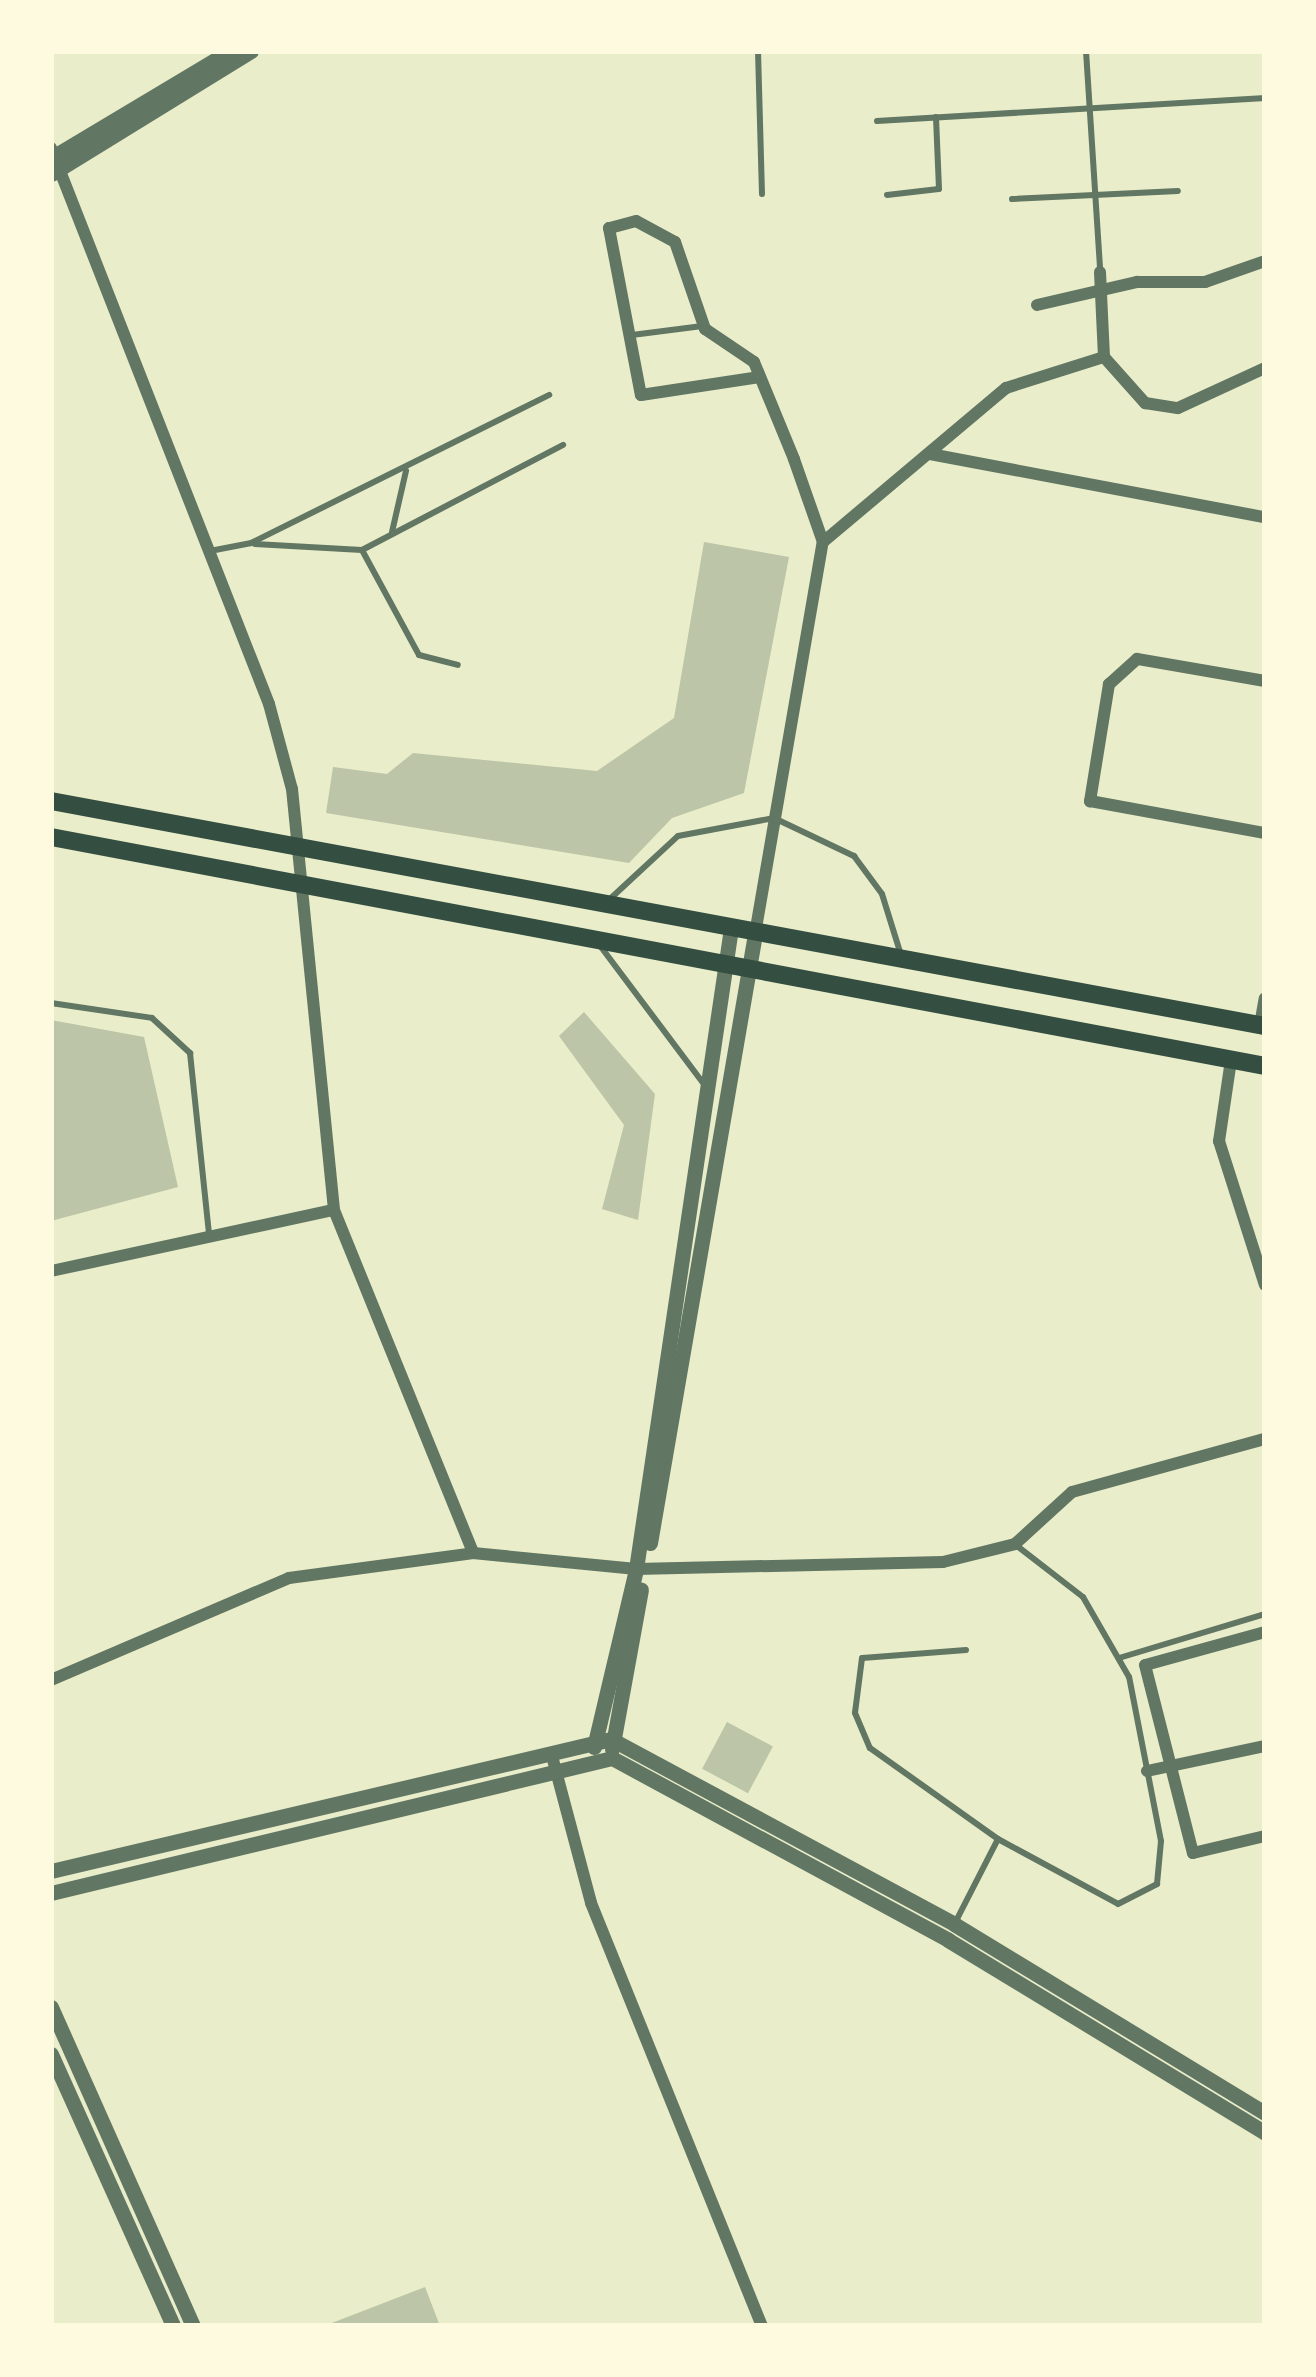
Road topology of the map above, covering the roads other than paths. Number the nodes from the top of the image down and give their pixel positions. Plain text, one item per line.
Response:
1 (230, 51) edge
2 (251, 51) edge
3 (758, 51) edge
4 (1086, 51) edge
5 (1265, 98) edge
6 (1090, 108) junction
7 (936, 117) junction
8 (877, 121) dead end
9 (53, 161) edge
10 (1178, 191) dead end
11 (761, 194) dead end
12 (887, 195) dead end
13 (1096, 195) junction
14 (1012, 199) dead end
15 (1265, 261) edge
16 (1100, 272) joint
17 (1099, 290) junction
18 (1037, 305) dead end
19 (703, 326) junction
20 (628, 335) junction
21 (1104, 357) junction
22 (1265, 368) edge
23 (760, 377) junction
24 (549, 395) dead end
25 (563, 445) dead end
26 (930, 454) junction
27 (407, 470) junction
28 (1265, 517) edge
29 (392, 532) junction
30 (823, 542) junction
31 (251, 543) junction
32 (215, 550) junction
33 (362, 550) junction
34 (458, 665) dead end
35 (1265, 681) edge
36 (51, 801) edge
37 (774, 818) junction
38 (1265, 832) edge
39 (51, 837) edge
40 (298, 843) junction
41 (298, 880) junction
42 (611, 898) junction
43 (731, 928) junction
44 (755, 934) junction
45 (601, 947) junction
46 (904, 964) junction
47 (726, 965) junction
48 (748, 968) junction
49 (1265, 998) edge
50 (51, 1003) edge
51 (1262, 1026) edge
52 (1231, 1060) junction
53 (1265, 1066) edge
54 (709, 1090) junction
55 (722, 1108) junction
56 (334, 1210) junction
57 (209, 1239) junction
58 (51, 1271) edge
59 (1265, 1285) edge
60 (1265, 1439) edge
61 (1015, 1544) junction
62 (473, 1553) junction
63 (641, 1569) junction
64 (1265, 1614) edge
65 (1265, 1632) edge
66 (966, 1650) dead end
67 (1119, 1658) junction
68 (51, 1680) edge
69 (1265, 1747) edge
70 (599, 1748) junction
71 (554, 1762) junction
72 (1171, 1766) junction
73 (1148, 1771) junction
74 (1265, 1836) edge
75 (998, 1839) junction
76 (51, 1870) edge
77 (51, 1893) edge
78 (954, 1924) junction
79 (51, 2007) edge
80 (51, 2054) edge
81 (1265, 2113) edge
82 (1265, 2133) edge
83 (172, 2326) edge
84 (193, 2326) edge
85 (762, 2326) edge

1 - 9 street
2 - 9 street
3 - 11 lane
4 - 6 lane
5 - 6 lane
6 - 7 lane
6 - 13 lane
7 - 8 lane
7 - 12 lane
9 - 32 street
10 - 13 lane
13 - 14 lane
13 - 16 lane
15 - 17 street
16 - 17 street
17 - 18 street
17 - 21 street
19 - 20 lane
19 - 20 street
19 - 23 street
20 - 23 street
21 - 22 street
21 - 26 street
23 - 30 street
24 - 27 lane
25 - 29 lane
26 - 28 street
26 - 30 street
27 - 29 lane
27 - 31 lane
29 - 33 lane
30 - 37 street
31 - 32 lane
31 - 33 lane
32 - 40 street
33 - 34 lane
35 - 38 street
36 - 40 main road
37 - 42 lane
37 - 44 street
37 - 46 lane
39 - 41 main road
40 - 41 street
40 - 42 main road
41 - 45 main road
41 - 56 street
42 - 43 main road
43 - 44 main road
43 - 47 street
44 - 46 main road
44 - 48 street
45 - 47 main road
45 - 54 lane
46 - 51 main road
47 - 48 main road
47 - 54 street
48 - 52 main road
48 - 55 street
49 - 51 street
50 - 57 lane
52 - 53 main road
52 - 59 street
54 - 55 lane
54 - 63 street
55 - 63 street
56 - 57 street
56 - 62 street
57 - 58 street
60 - 61 street
61 - 63 street
61 - 67 lane
62 - 63 street
62 - 68 street
63 - 70 street
64 - 67 lane
65 - 72 street
66 - 75 lane
67 - 73 lane
69 - 72 street
70 - 71 street
70 - 78 street
70 - 82 street
71 - 76 street
71 - 77 street
71 - 85 street
72 - 73 street
72 - 74 street
73 - 75 lane
75 - 78 lane
78 - 81 street
79 - 84 street
80 - 83 street

